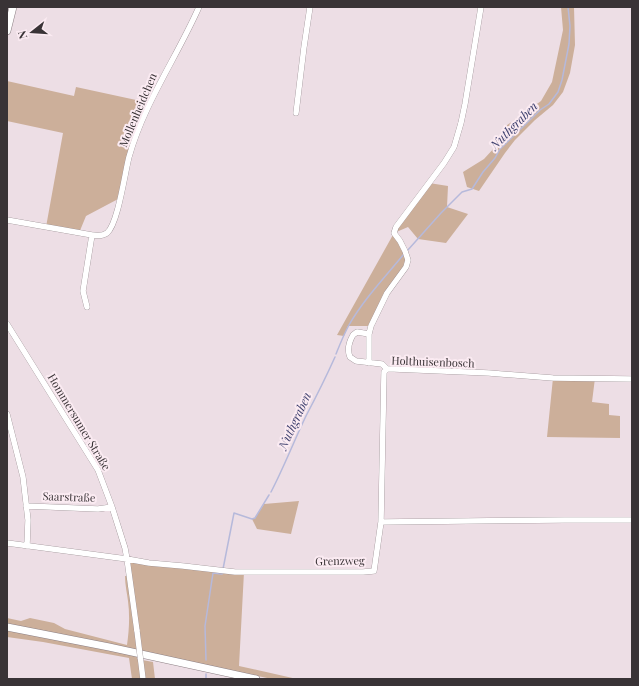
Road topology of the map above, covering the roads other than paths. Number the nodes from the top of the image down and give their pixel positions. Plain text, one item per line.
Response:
1 (13, 7) edge
2 (199, 7) edge
3 (310, 7) edge
4 (481, 7) edge
5 (7, 31) edge
6 (296, 113) dead end
7 (7, 220) edge
8 (92, 236) junction
9 (87, 307) dead end
10 (7, 324) edge
11 (369, 334) junction
12 (369, 363) junction
13 (387, 369) junction
14 (632, 379) edge
15 (7, 414) edge
16 (26, 506) junction
17 (112, 507) junction
18 (632, 520) edge
19 (381, 522) junction
20 (7, 544) edge
21 (27, 546) junction
22 (127, 559) junction
23 (7, 627) edge
24 (143, 679) edge
25 (256, 679) edge

1 - 5 main road
2 - 8 street, Mollenheidchen
3 - 6 street
4 - 11 street
7 - 8 street
8 - 9 street
10 - 17 street, Hommersumer Straße
11 - 12 street
11 - 12 street
12 - 13 street
13 - 14 street, Holthuisenbosch
13 - 19 street, Holthuisenbosch
15 - 16 street
16 - 17 street, Saarstraße
16 - 21 street
17 - 22 street, Hommersumer Straße
18 - 19 street
19 - 22 street, Grenzweg
20 - 21 street, Grenzweg
21 - 22 street, Grenzweg
22 - 24 street, Hommersumer Straße, bridge
23 - 25 main road

